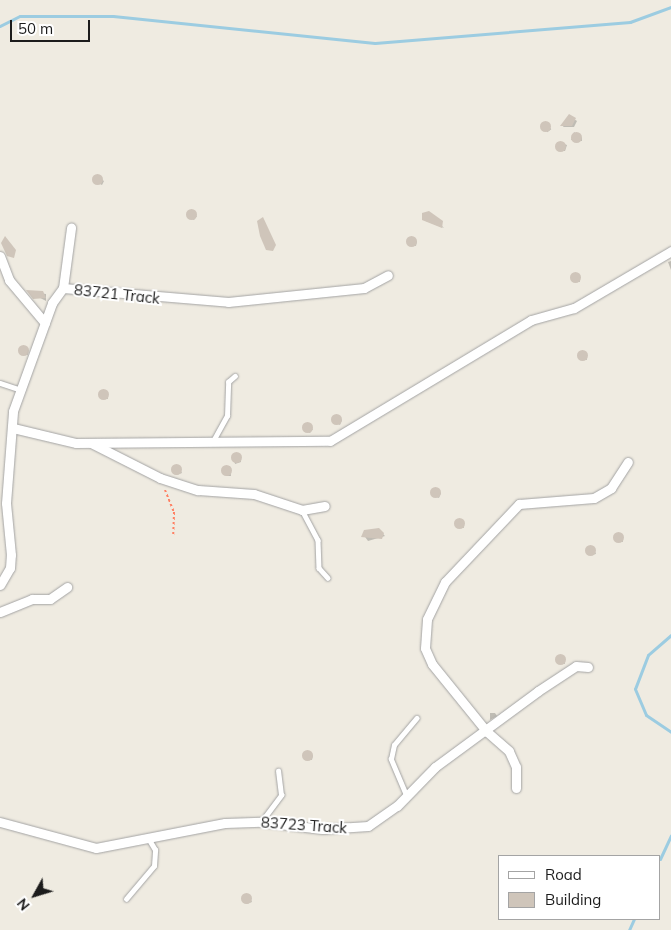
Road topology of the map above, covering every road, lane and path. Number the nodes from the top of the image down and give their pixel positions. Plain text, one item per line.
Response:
1 (70, 228) dead end
2 (671, 251) edge
3 (0, 256) edge
4 (388, 275) dead end
5 (63, 288) junction
6 (45, 323) junction
7 (235, 376) dead end
8 (0, 383) edge
9 (19, 390) junction
10 (13, 428) junction
11 (213, 441) junction
12 (90, 443) junction
13 (4, 449) edge
14 (628, 462) dead end
15 (152, 475) junction
16 (325, 506) dead end
17 (302, 510) junction
18 (173, 537) dead end
19 (328, 578) dead end
20 (0, 585) edge
21 (67, 587) dead end
22 (0, 612) edge
23 (588, 667) dead end
24 (417, 718) dead end
25 (487, 732) junction
26 (278, 770) dead end
27 (516, 788) dead end
28 (406, 795) junction
29 (0, 822) edge
30 (261, 822) junction
31 (149, 840) junction
32 (126, 899) dead end

1 - 5 street
2 - 11 street
3 - 6 street
4 - 5 street, 83721 Track
5 - 6 street, 83721 Track
6 - 9 street, 83721 Track
7 - 11 lane
8 - 9 lane
9 - 10 street, 83721 Track
10 - 12 street
10 - 13 street, 83721 Track
11 - 12 street
12 - 15 street
13 - 20 street, 83721 Track
14 - 25 street
15 - 17 street
15 - 18 path
16 - 17 street
17 - 19 lane
21 - 22 street
23 - 25 street, 83723 Track
24 - 28 lane
25 - 27 street
25 - 28 street, 83723 Track
26 - 30 lane
28 - 30 street, 83723 Track
29 - 31 street, 83723 Track
30 - 31 street, 83723 Track
31 - 32 lane

